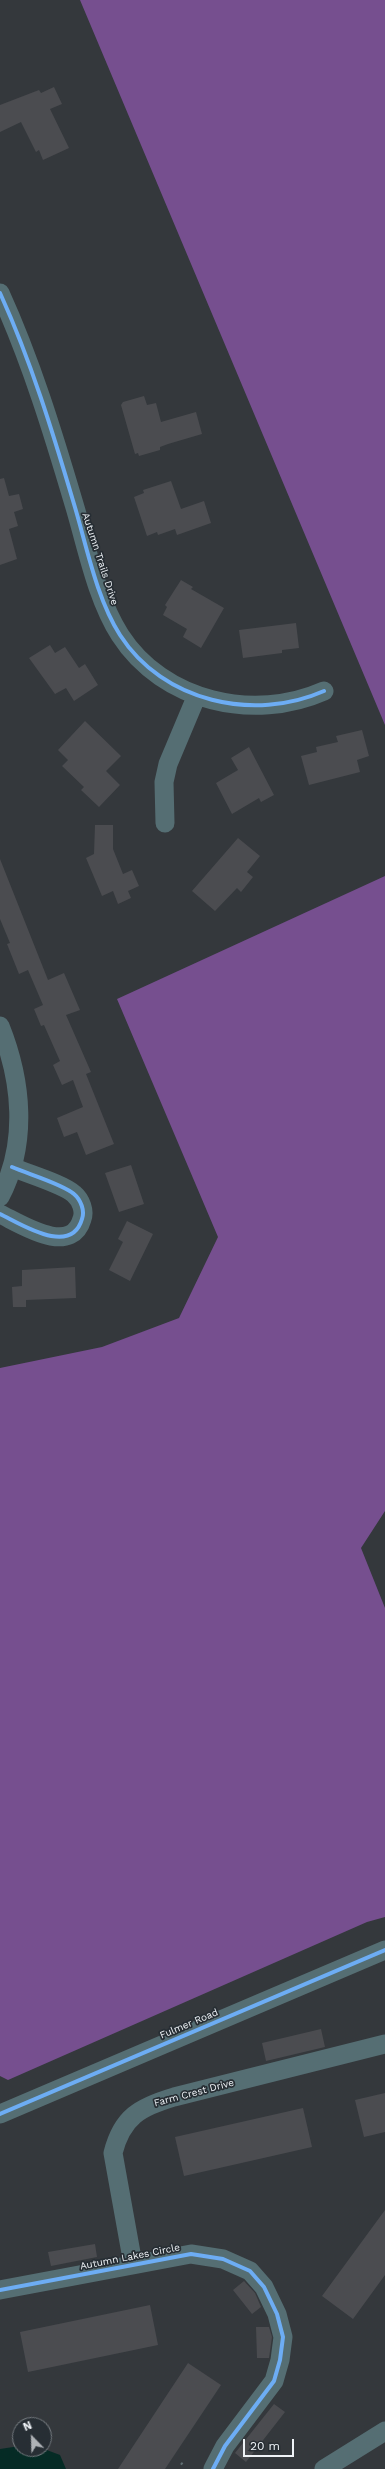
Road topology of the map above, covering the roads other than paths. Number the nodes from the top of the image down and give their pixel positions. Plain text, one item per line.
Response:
1 (0, 293) edge
2 (324, 691) dead end
3 (197, 695) junction
4 (166, 823) dead end
5 (0, 1026) edge
6 (12, 1167) junction
7 (0, 1197) edge
8 (0, 1214) edge
9 (385, 1950) edge
10 (385, 2044) edge
11 (0, 2114) edge
12 (133, 2264) junction
13 (0, 2290) edge
14 (385, 2431) edge
15 (213, 2469) edge
16 (324, 2469) edge

1 - 3 street, Autumn Trails Drive
2 - 3 street, Autumn Trails Drive
3 - 4 street
5 - 6 street
6 - 7 street
6 - 8 street
9 - 11 street, Fulmer Road
10 - 12 street, Farm Crest Drive
12 - 13 street, Autumn Lakes Circle
12 - 15 street, Autumn Lakes Circle
14 - 16 street

